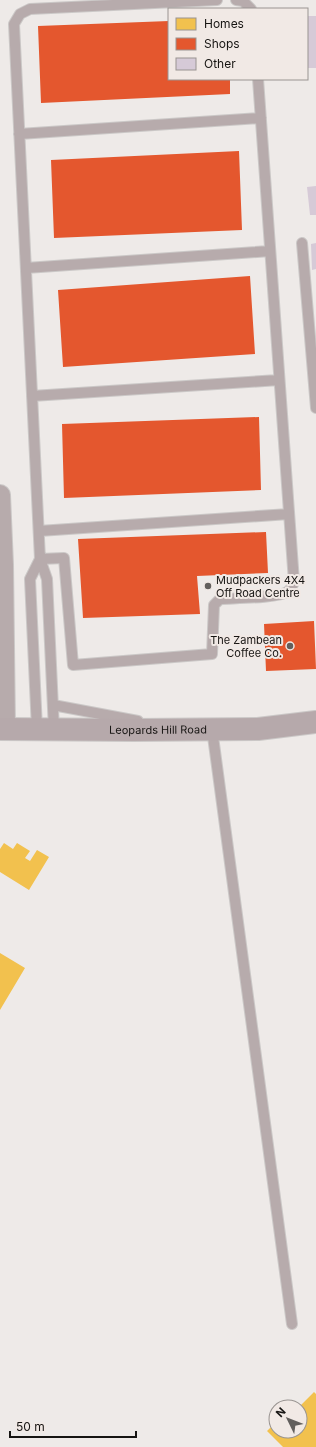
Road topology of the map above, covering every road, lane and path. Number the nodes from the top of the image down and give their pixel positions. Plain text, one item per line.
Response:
1 (217, 0) edge
2 (236, 0) edge
3 (250, 8) edge
4 (258, 80) edge
5 (261, 118) junction
6 (19, 134) junction
7 (302, 243) dead end
8 (270, 251) junction
9 (26, 268) junction
10 (279, 380) junction
11 (32, 396) junction
12 (316, 408) edge
13 (0, 495) edge
14 (289, 514) junction
15 (39, 531) junction
16 (40, 559) junction
17 (53, 705) junction
18 (316, 722) edge
19 (2, 729) edge
20 (46, 729) junction
21 (212, 729) junction
22 (179, 730) junction
23 (292, 1324) dead end

1 - 6 lane
2 - 3 lane
4 - 5 lane
5 - 6 lane
5 - 8 lane
6 - 9 lane
7 - 12 lane
8 - 9 lane
8 - 10 lane
9 - 11 lane
10 - 11 lane
10 - 14 lane
11 - 15 lane
13 - 19 street
14 - 15 lane
14 - 16 lane
15 - 16 lane
16 - 17 lane
16 - 20 lane
17 - 20 lane
17 - 22 lane
18 - 21 main road, Leopards Hill Road
19 - 20 main road, Leopards Hill Road
20 - 22 main road, Leopards Hill Road
21 - 22 main road, Leopards Hill Road
21 - 23 lane

